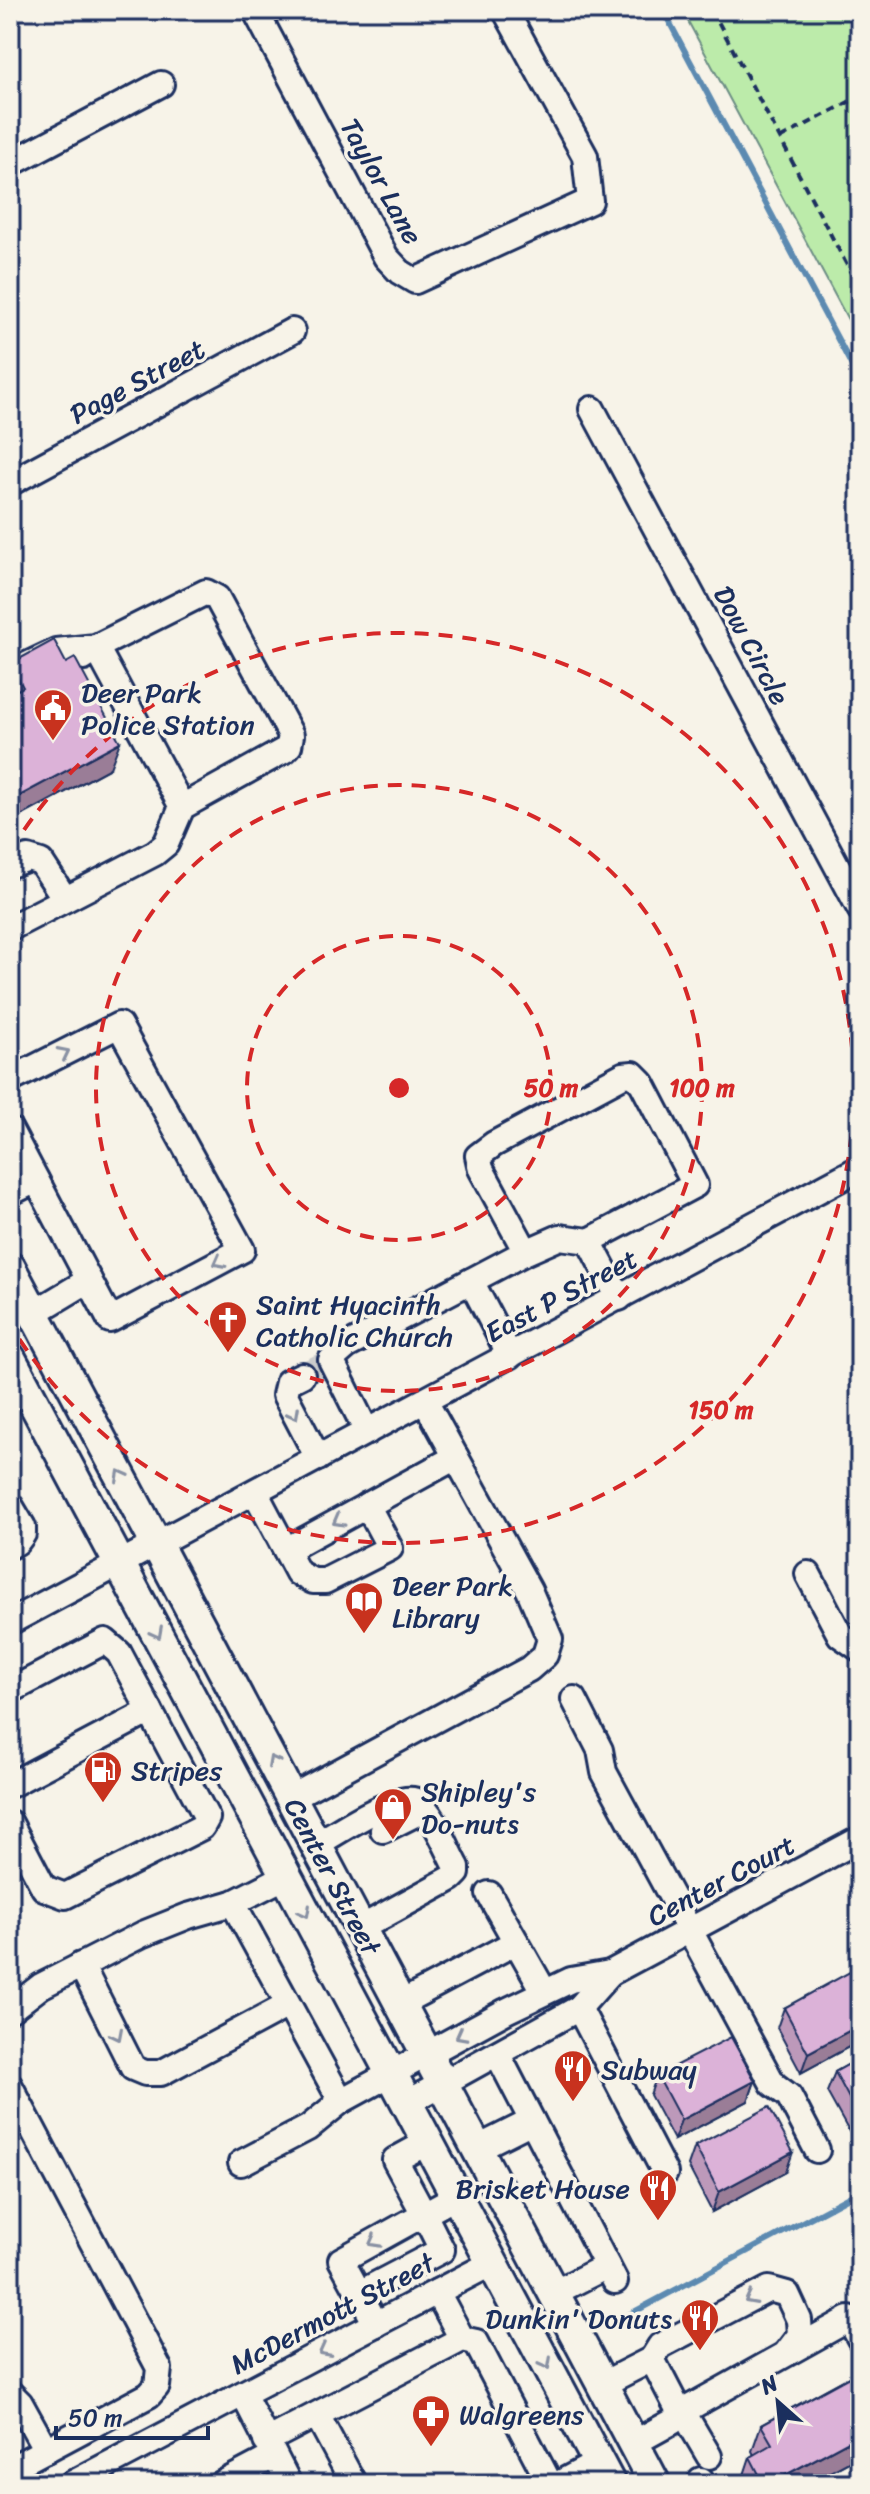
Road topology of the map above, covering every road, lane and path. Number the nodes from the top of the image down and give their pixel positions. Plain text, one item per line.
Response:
1 (255, 10) edge
2 (505, 10) edge
3 (712, 10) edge
4 (161, 84) dead end
5 (860, 96) edge
6 (780, 139) junction
7 (10, 164) edge
8 (860, 288) edge
9 (292, 331) dead end
10 (592, 409) dead end
11 (10, 483) edge
12 (96, 647) junction
13 (10, 673) edge
14 (63, 675) edge
15 (182, 807) junction
16 (10, 865) edge
17 (65, 899) junction
18 (860, 909) edge
19 (10, 928) edge
20 (10, 1080) edge
21 (10, 1130) edge
22 (860, 1168) edge
23 (36, 1180) junction
24 (10, 1193) edge
25 (589, 1241) junction
26 (526, 1252) junction
27 (10, 1268) edge
28 (89, 1280) junction
29 (471, 1281) junction
30 (619, 1298) junction
31 (25, 1314) edge
32 (510, 1356) junction
33 (10, 1358) edge
34 (302, 1375) tunnel mouth
35 (425, 1401) junction
36 (367, 1432) junction
37 (456, 1457) junction
38 (318, 1458) junction
39 (255, 1492) junction
40 (10, 1505) edge
41 (367, 1505) junction
42 (158, 1544) junction
43 (10, 1546) edge
44 (286, 1550) junction
45 (120, 1564) junction
46 (808, 1574) dead end
47 (10, 1622) edge
48 (860, 1649) edge
49 (10, 1691) edge
50 (574, 1699) dead end
51 (150, 1711) junction
52 (210, 1733) junction
53 (172, 1753) junction
54 (10, 1785) edge
55 (292, 1797) junction
56 (10, 1823) edge
57 (860, 1839) edge
58 (317, 1844) junction
59 (286, 1876) junction
60 (489, 1894) dead end
61 (233, 1903) junction
62 (361, 1928) junction
63 (689, 1930) junction
64 (516, 1942) junction
65 (81, 1965) junction
66 (610, 1973) junction
67 (544, 1991) junction
68 (401, 2003) junction
69 (288, 2005) junction
70 (579, 2008) junction
71 (10, 2010) edge
72 (506, 2011) junction
73 (523, 2041) junction
74 (427, 2053) junction
75 (498, 2055) junction
76 (391, 2073) junction
77 (444, 2083) junction
78 (10, 2086) edge
79 (341, 2101) junction
80 (407, 2103) junction
81 (532, 2121) junction
82 (428, 2142) junction
83 (478, 2148) junction
84 (817, 2150) dead end
85 (241, 2163) dead end
86 (665, 2173) dead end
87 (457, 2196) junction
88 (424, 2214) junction
89 (529, 2244) junction
90 (442, 2250) junction
91 (492, 2263) junction
92 (459, 2280) junction
93 (437, 2292) junction
94 (360, 2293) junction
95 (554, 2293) junction
96 (376, 2324) junction
97 (860, 2339) edge
98 (471, 2344) junction
99 (787, 2352) junction
100 (652, 2359) junction
101 (603, 2384) junction
102 (10, 2393) edge
103 (243, 2394) junction
104 (680, 2413) junction
105 (321, 2422) junction
106 (634, 2443) junction
107 (270, 2448) junction
108 (46, 2450) junction
109 (709, 2456) dead end
110 (10, 2469) edge
111 (604, 2473) edge
112 (71, 2484) edge
113 (221, 2484) edge
114 (289, 2484) edge
115 (354, 2484) edge
116 (550, 2484) edge
117 (558, 2484) edge
118 (655, 2484) edge

1 - 2 street, Taylor Lane
3 - 6 path
4 - 7 street
5 - 6 path
6 - 8 path
9 - 11 street, Page Street
10 - 18 street, Dow Circle
12 - 13 street
12 - 14 street
12 - 15 street
12 - 15 street
15 - 17 street
16 - 17 street
17 - 19 street
20 -> 28 street
21 - 23 street
22 - 30 street, East P Street
23 - 24 street
23 - 28 street
25 - 26 street
25 - 26 street
25 - 30 street
26 - 29 street
27 - 31 main road, Center Street
28 - 31 street
29 - 32 street
29 - 36 street
30 - 32 street, East P Street
42 -> 31 main road, Center Street
32 - 35 street, East P Street
33 - 45 main road, Center Street
34 -> 38 street
35 - 36 street, East P Street
35 - 37 street
36 - 38 street, East P Street
37 - 41 street
37 - 55 street
38 - 39 street, East P Street
39 - 42 street, East P Street
39 - 44 street
40 - 43 street
41 -> 44 street
41 - 44 street
42 - 45 street, East P Street
55 -> 42 main road, Center Street
45 - 47 street, East P Street
45 -> 52 main road, Center Street
46 - 48 street
49 - 51 street
50 - 63 street
51 - 53 street
51 - 54 street
52 - 53 street
52 - 59 main road, Center Street
53 - 56 street
55 - 58 main road, Center Street
57 - 63 street, Center Court
58 - 62 main road, Center Street
58 - 62 street
59 - 61 street
59 -> 76 main road, Center Street
60 - 64 street
61 - 65 street
61 - 69 street
62 - 68 main road, Center Street
63 - 66 street, Center Court
63 - 84 street
64 - 67 street
64 - 68 street
65 -> 69 street
65 - 71 street
66 - 67 street, Center Court
66 - 70 street, Center Court
67 - 72 street, Center Court
68 - 74 main road, Center Street
69 - 79 street
70 - 73 street, Center Court
70 - 86 street
72 - 73 street
72 -> 74 street, Center Court
73 - 75 street, Center Court
74 - 76 street, Center Court
74 - 77 main road, Center Street
75 - 77 street, Center Court
75 - 81 street
76 - 79 street, Center Court
76 - 80 main road, Center Street
77 - 80 street, Center Court
77 - 83 main road, Center Street
78 - 108 street
79 - 85 street, Center Court
80 - 82 main road, Center Street
81 - 83 street
81 - 95 street
82 - 87 main road, Center Street
82 - 88 street
83 - 89 main road, Center Street
87 - 88 street
87 - 91 main road, Center Street
88 - 90 street
88 -> 94 street
89 - 91 main road
89 - 95 main road, Center Street
90 - 92 street
90 - 94 street
91 - 92 street, McDermott Street
91 -> 111 main road, Center Street
92 - 93 street, McDermott Street
93 - 96 street, McDermott Street
93 - 98 street
94 - 96 street
95 - 101 main road, Center Street
96 -> 103 street, McDermott Street
97 - 99 street
98 - 105 street
98 - 116 street
99 -> 100 street
99 - 104 street
100 - 101 street
100 - 104 street
101 - 106 main road, Center Street
102 - 108 street
103 - 107 street
103 - 112 street, McDermott Street
104 - 106 street
104 - 109 street
105 - 107 street
105 - 115 street
106 - 118 main road, Center Street
107 - 113 street
107 - 114 street
108 - 110 street
111 - 117 street

